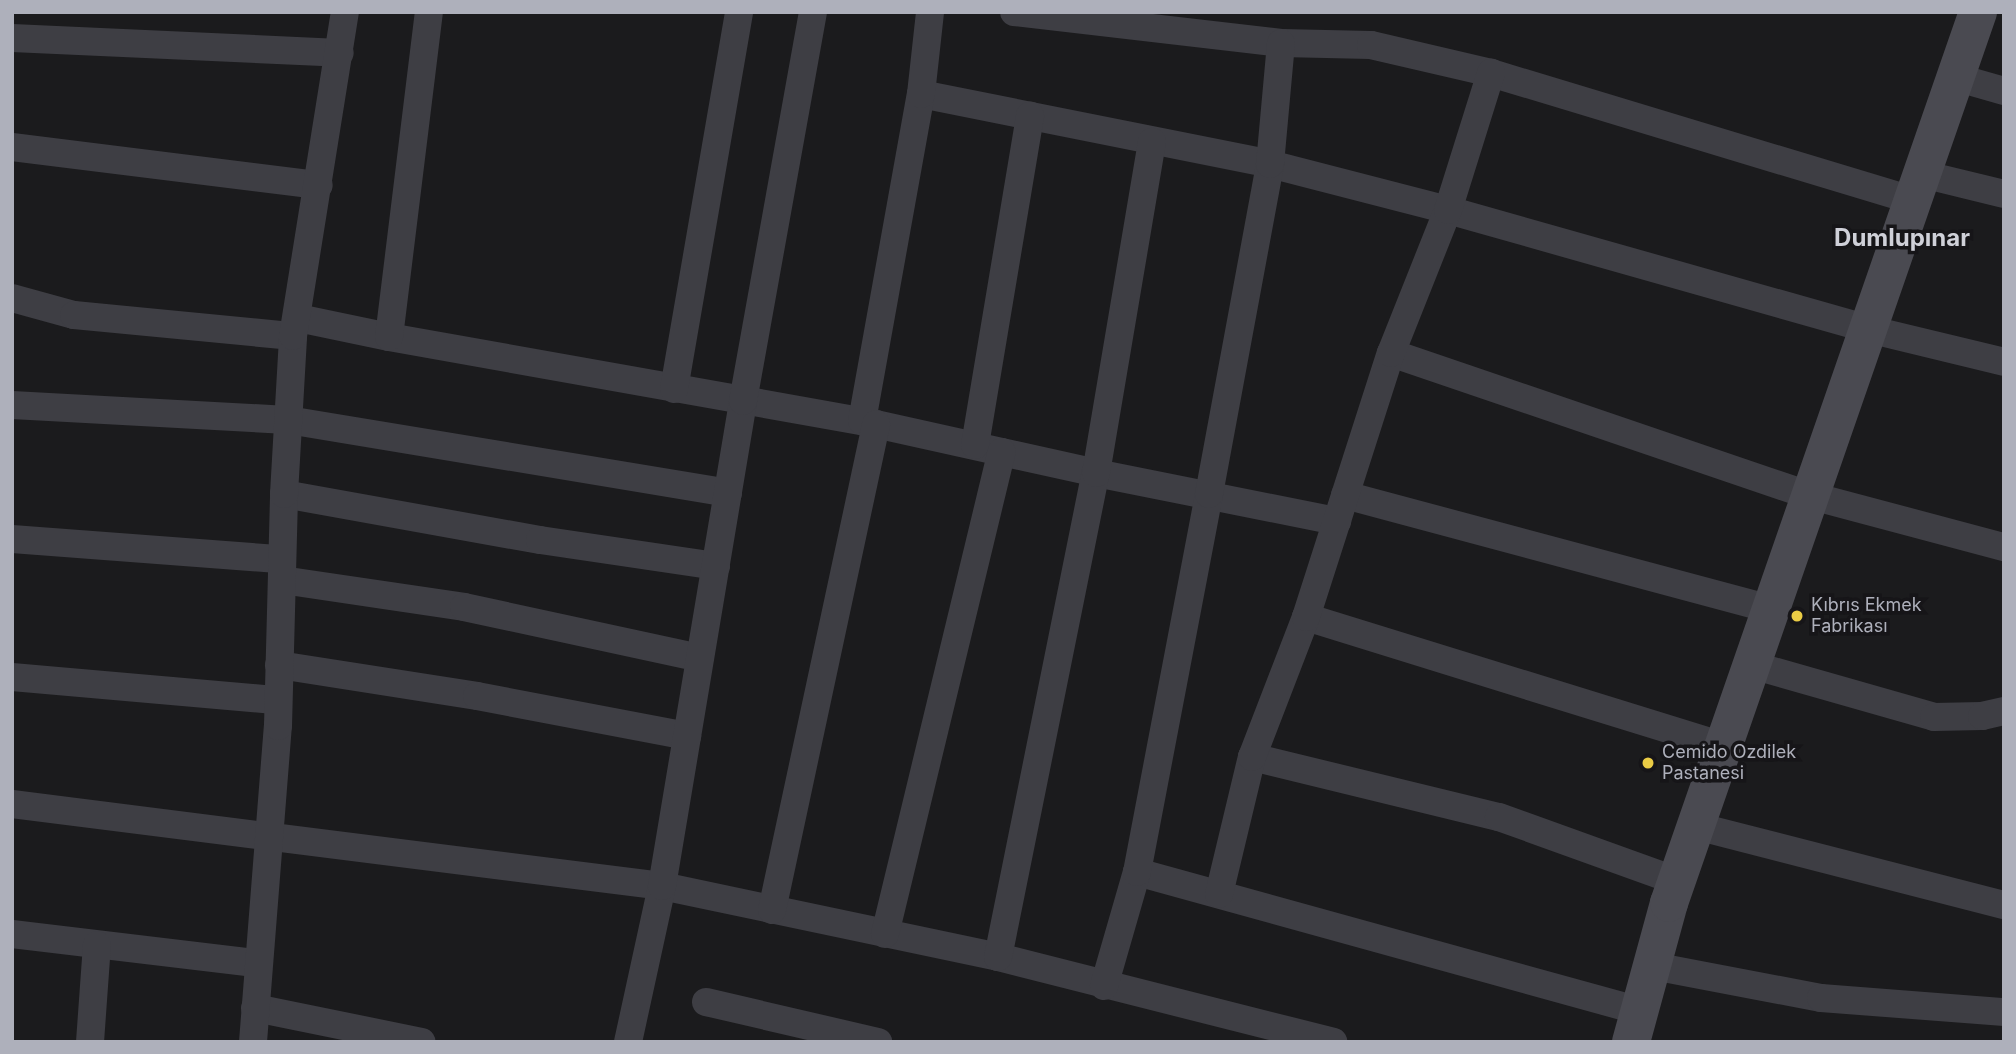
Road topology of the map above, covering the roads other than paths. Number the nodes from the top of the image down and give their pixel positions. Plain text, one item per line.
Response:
1 (345, 12) edge
2 (429, 12) edge
3 (739, 12) edge
4 (813, 12) edge
5 (930, 12) edge
6 (1014, 12) edge
7 (1978, 12) edge
8 (12, 38) edge
9 (1281, 43) junction
10 (340, 52) junction
11 (1490, 73) junction
12 (1955, 77) junction
13 (2004, 91) edge
14 (921, 93) junction
15 (1030, 116) junction
16 (1152, 142) junction
17 (12, 147) edge
18 (1270, 164) junction
19 (319, 186) junction
20 (1917, 187) junction
21 (2004, 194) edge
22 (1448, 210) junction
23 (12, 298) edge
24 (295, 327) junction
25 (1868, 329) junction
26 (389, 337) junction
27 (1391, 354) junction
28 (2004, 362) edge
29 (674, 389) junction
30 (743, 401) junction
31 (12, 405) edge
32 (288, 419) junction
33 (869, 423) junction
34 (988, 449) junction
35 (1096, 473) junction
36 (728, 493) junction
37 (284, 494) junction
38 (1209, 494) junction
39 (1808, 495) junction
40 (1341, 508) junction
41 (12, 539) edge
42 (2004, 547) edge
43 (716, 566) junction
44 (282, 570) junction
45 (1770, 609) junction
46 (1306, 617) junction
47 (700, 658) junction
48 (279, 665) junction
49 (1752, 665) junction
50 (12, 677) edge
51 (277, 700) junction
52 (2004, 710) edge
53 (687, 736) junction
54 (1724, 746) junction
55 (1252, 757) junction
56 (12, 804) edge
57 (1696, 826) junction
58 (268, 837) junction
59 (1137, 872) junction
60 (1677, 881) junction
61 (662, 886) junction
62 (1219, 894) junction
63 (2004, 905) edge
64 (772, 910) junction
65 (12, 934) edge
66 (885, 934) junction
67 (97, 945) junction
68 (998, 957) junction
69 (257, 963) junction
70 (1653, 966) junction
71 (1104, 986) junction
72 (706, 1002) dead end
73 (255, 1008) junction
74 (2004, 1012) edge
75 (1635, 1026) edge
76 (90, 1042) edge
77 (253, 1042) edge
78 (422, 1042) edge
79 (628, 1042) edge
80 (878, 1042) edge
81 (1333, 1042) edge

1 - 10 street
2 - 26 street
3 - 29 street
4 - 30 street
5 - 14 street
6 - 9 street
7 - 12 main road
8 - 10 street
9 - 11 street
9 - 18 street
10 - 19 street
11 - 20 street
11 - 22 street
12 - 13 street
12 - 20 main road
14 - 15 street
14 - 33 street
15 - 16 street
15 - 34 street
16 - 18 street
16 - 35 street
17 - 19 street
18 - 22 street
18 - 38 street
19 - 24 street
20 - 21 street
20 - 25 main road
22 - 25 street
22 - 27 street
23 - 24 street
24 - 26 street
24 - 32 street
25 - 28 street
25 - 39 main road
26 - 29 street
27 - 39 street
27 - 40 street
29 - 30 street
30 - 33 street
30 - 36 street
31 - 32 street
32 - 36 street
32 - 37 street
33 - 34 street
33 - 64 street
34 - 35 street
34 - 66 street
35 - 38 street
35 - 68 street
36 - 43 street
37 - 43 street
37 - 44 street
38 - 40 street
38 - 59 street
39 - 42 street
39 - 45 main road
40 - 45 street
40 - 46 street
41 - 44 street
43 - 47 street
44 - 47 street
44 - 48 street
45 - 49 main road
46 - 54 street
46 - 55 street
47 - 53 street
48 - 51 street
48 - 53 street
49 - 52 street
49 - 54 main road
50 - 51 street
51 - 58 street
53 - 61 street
54 - 57 main road
55 - 60 street
55 - 62 street
56 - 58 street
57 - 60 main road
57 - 63 street
58 - 61 street
58 - 69 street
59 - 62 street
59 - 71 street
60 - 70 main road
61 - 64 street
61 - 79 street
62 - 75 street
64 - 66 street
65 - 67 street
66 - 68 street
67 - 69 street
67 - 76 street
68 - 71 street
69 - 73 street
70 - 74 street
70 - 75 main road
71 - 81 street
72 - 80 street
73 - 77 street
73 - 78 street

